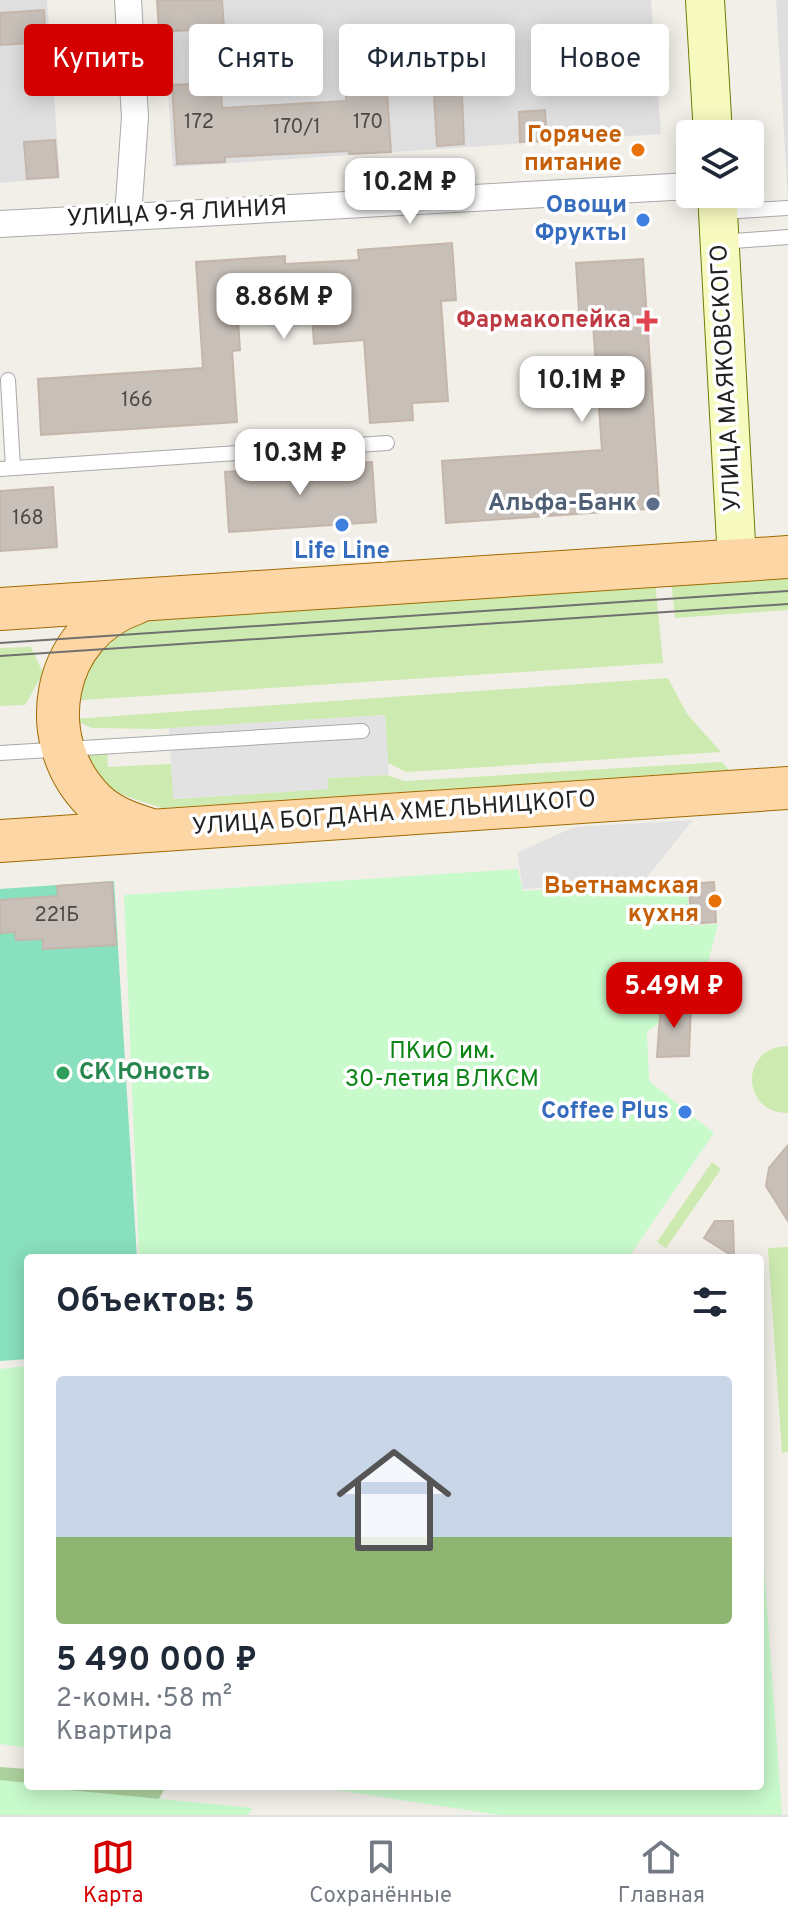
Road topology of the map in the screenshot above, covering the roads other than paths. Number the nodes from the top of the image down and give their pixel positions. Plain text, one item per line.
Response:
1 (128, 0) edge
2 (705, 0) edge
3 (712, 120) edge
4 (676, 187) edge
5 (788, 208) edge
6 (128, 216) junction
7 (718, 216) edge
8 (0, 224) edge
9 (788, 237) edge
10 (8, 380) dead end
11 (387, 443) dead end
12 (7, 468) edge
13 (788, 557) edge
14 (737, 561) junction
15 (148, 599) junction
16 (0, 609) edge
17 (362, 731) dead end
18 (61, 749) junction
19 (0, 753) edge
20 (788, 788) edge
21 (153, 831) junction
22 (0, 841) edge

1 - 6 street
2 - 3 main road
4 - 6 street, УЛИЦА 9-Я ЛИНИЯ
5 - 7 lane
6 - 8 street, УЛИЦА 9-Я ЛИНИЯ
7 - 9 lane
7 - 14 main road, УЛИЦА МАЯКОВСКОГО
10 - 12 lane
11 - 12 lane
13 - 14 main road
14 - 15 main road
15 - 16 main road
15 - 18 main road
17 - 18 lane
18 - 19 lane
18 - 21 main road
20 - 21 main road, УЛИЦА БОГДАНА ХМЕЛЬНИЦКОГО
21 - 22 main road, УЛИЦА БОГДАНА ХМЕЛЬНИЦКОГО

